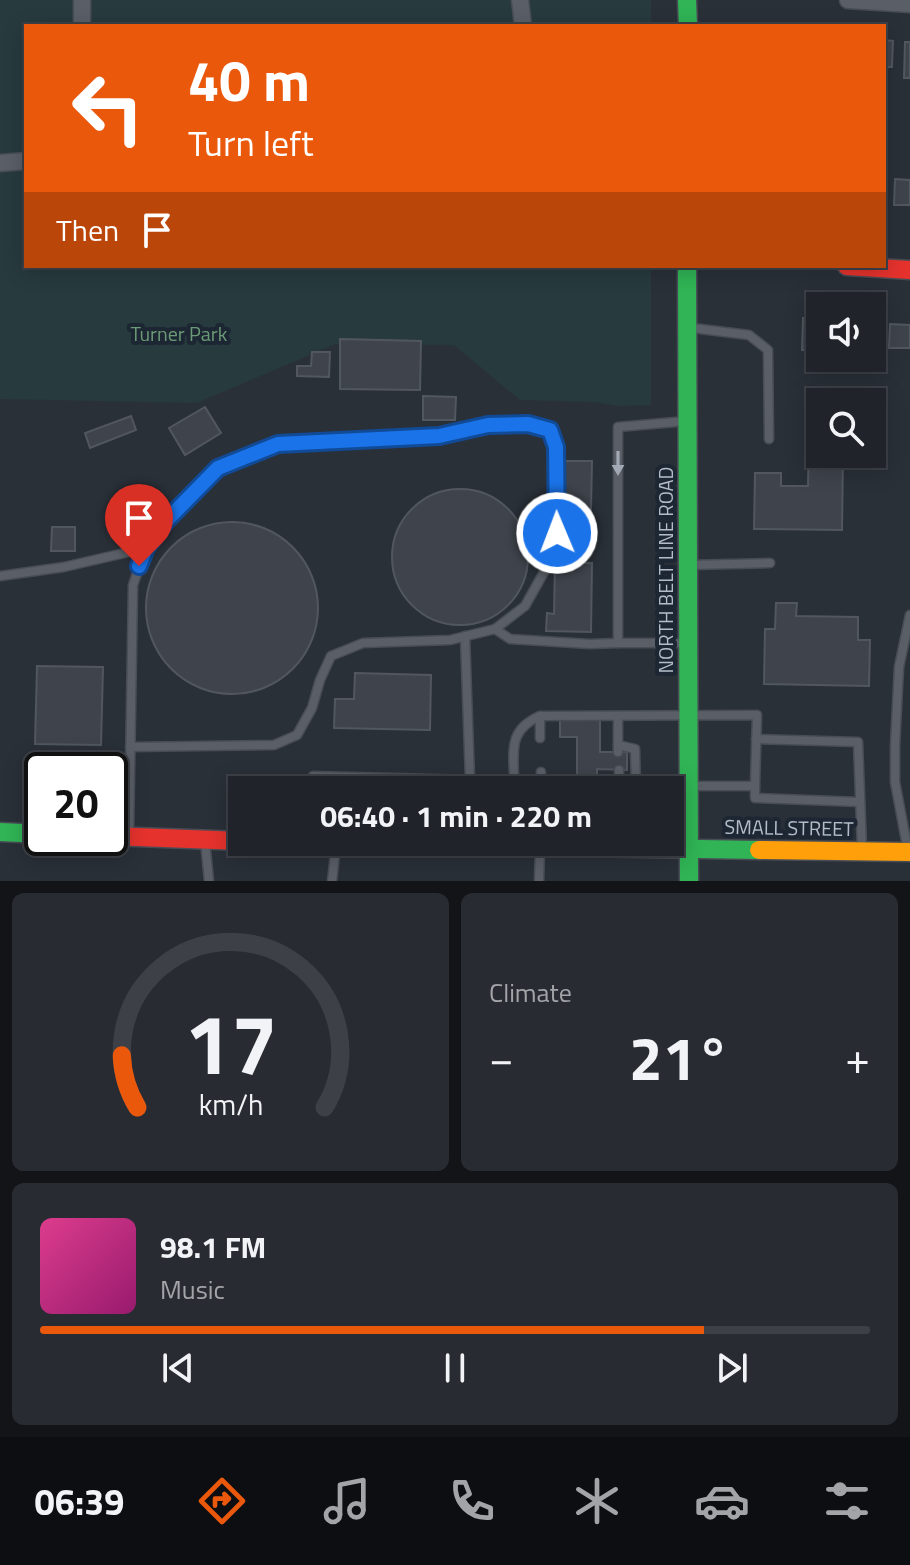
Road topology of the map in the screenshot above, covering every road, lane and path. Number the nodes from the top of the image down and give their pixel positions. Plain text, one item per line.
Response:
1 (82, 0) edge
2 (520, 0) edge
3 (687, 0) edge
4 (848, 0) edge
5 (910, 4) edge
6 (82, 24) edge
7 (523, 24) edge
8 (688, 24) edge
9 (24, 161) edge
10 (0, 163) edge
11 (687, 268) edge
12 (878, 268) edge
13 (910, 270) edge
14 (687, 327) junction
15 (687, 421) junction
16 (769, 439) dead end
17 (146, 548) junction
18 (770, 563) dead end
19 (688, 565) junction
20 (0, 576) edge
21 (910, 615) edge
22 (495, 629) junction
23 (465, 636) junction
24 (618, 643) junction
25 (689, 643) junction
26 (689, 715) junction
27 (540, 716) junction
28 (618, 717) junction
29 (540, 738) dead end
30 (756, 739) junction
31 (130, 747) junction
32 (128, 763) edge
33 (619, 770) dead end
34 (541, 772) dead end
35 (470, 776) edge
36 (514, 776) edge
37 (541, 776) edge
38 (619, 776) edge
39 (636, 776) edge
40 (690, 786) junction
41 (755, 786) junction
42 (860, 802) junction
43 (900, 806) junction
44 (910, 807) edge
45 (0, 832) edge
46 (24, 833) edge
47 (128, 837) edge
48 (205, 840) junction
49 (228, 841) edge
50 (684, 848) edge
51 (690, 848) junction
52 (862, 851) junction
53 (909, 852) edge
54 (335, 856) edge
55 (546, 856) edge
56 (689, 879) edge
57 (209, 881) edge
58 (332, 881) edge
59 (539, 881) edge

1 - 6 street
2 - 7 street
3 - 8 street
4 - 5 street
9 - 10 street
11 - 14 street, NORTH BELT LINE ROAD
12 - 13 street
14 - 15 street, NORTH BELT LINE ROAD
14 - 16 lane
15 - 19 street, NORTH BELT LINE ROAD
15 -> 24 lane
17 - 20 lane
17 - 22 lane
17 - 31 lane
18 - 19 lane
19 - 25 street, NORTH BELT LINE ROAD
21 - 43 lane
22 - 23 lane
22 - 24 lane
23 - 31 lane
23 - 35 lane
24 - 25 lane
25 - 26 street, NORTH BELT LINE ROAD
26 - 28 lane
26 - 30 lane
26 - 40 street, NORTH BELT LINE ROAD
27 - 28 lane
27 - 29 lane
27 - 36 lane
28 - 39 lane
30 - 41 lane
30 - 42 lane
31 - 32 lane
33 - 38 lane
34 - 37 lane
40 - 41 lane
40 - 51 street, NORTH BELT LINE ROAD
41 - 42 lane
42 - 52 lane
43 - 44 lane
43 - 53 lane
45 - 46 street
47 - 48 street
48 - 49 street
48 - 57 lane
50 - 51 street, SMALL STREET
51 - 52 street, SMALL STREET
51 - 56 street, NORTH BELT LINE ROAD
52 - 53 street, SMALL STREET
54 - 58 lane
55 - 59 lane

